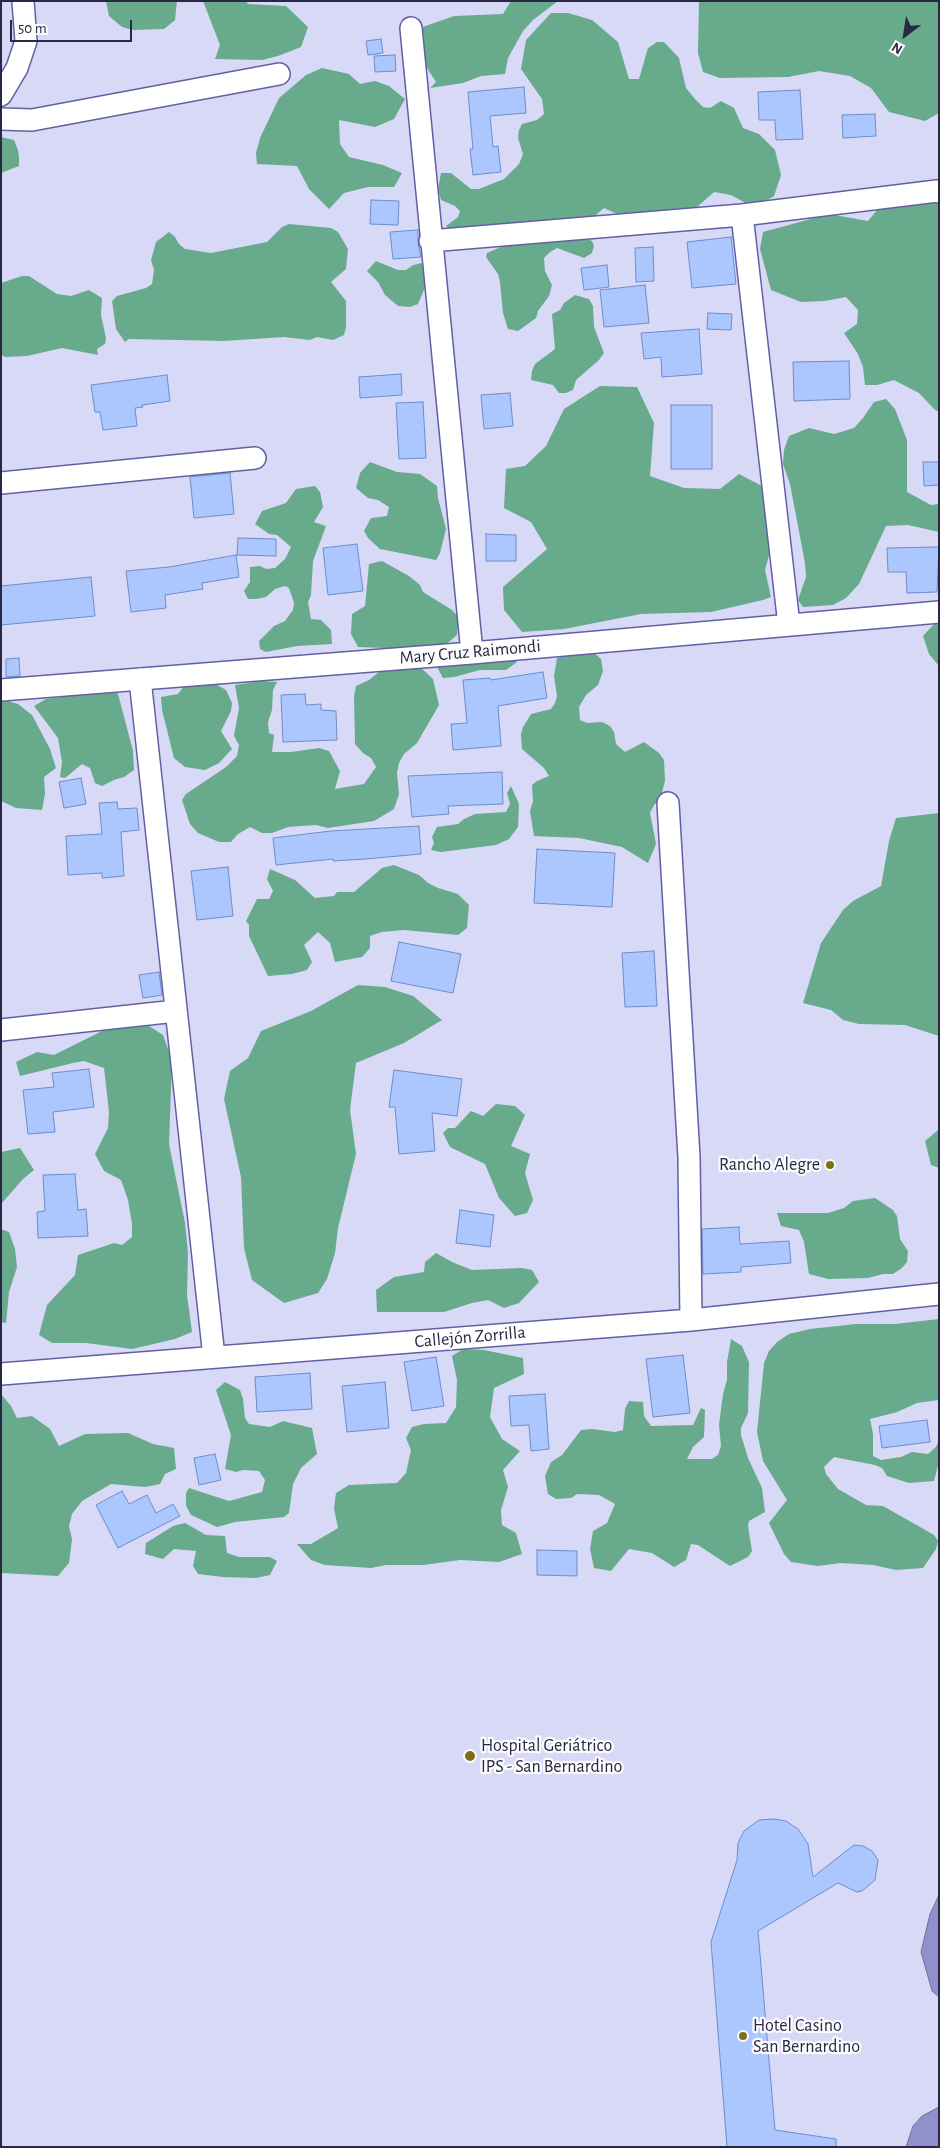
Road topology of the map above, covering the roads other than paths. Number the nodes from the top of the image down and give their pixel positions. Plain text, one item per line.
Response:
1 (23, 1) edge
2 (411, 28) dead end
3 (279, 74) dead end
4 (1, 95) edge
5 (1, 119) edge
6 (939, 192) edge
7 (742, 215) junction
8 (430, 242) junction
9 (255, 458) dead end
10 (1, 483) edge
11 (939, 612) edge
12 (789, 625) junction
13 (472, 652) junction
14 (140, 679) junction
15 (1, 690) edge
16 (668, 803) dead end
17 (176, 1011) junction
18 (1, 1030) edge
19 (939, 1294) edge
20 (691, 1320) junction
21 (214, 1357) junction
22 (1, 1374) edge

1 - 4 street
2 - 8 street
3 - 5 street
6 - 7 street
7 - 8 street
7 - 12 street
8 - 13 street
9 - 10 street
11 - 12 street, Mary Cruz Raimondi
12 - 13 street, Mary Cruz Raimondi
13 - 14 street, Mary Cruz Raimondi
14 - 15 street, Mary Cruz Raimondi
14 - 17 street
16 - 20 street
17 - 18 street
17 - 21 street
19 - 20 street, Callejón Zorrilla
20 - 21 street, Callejón Zorrilla
21 - 22 street, Callejón Zorrilla

